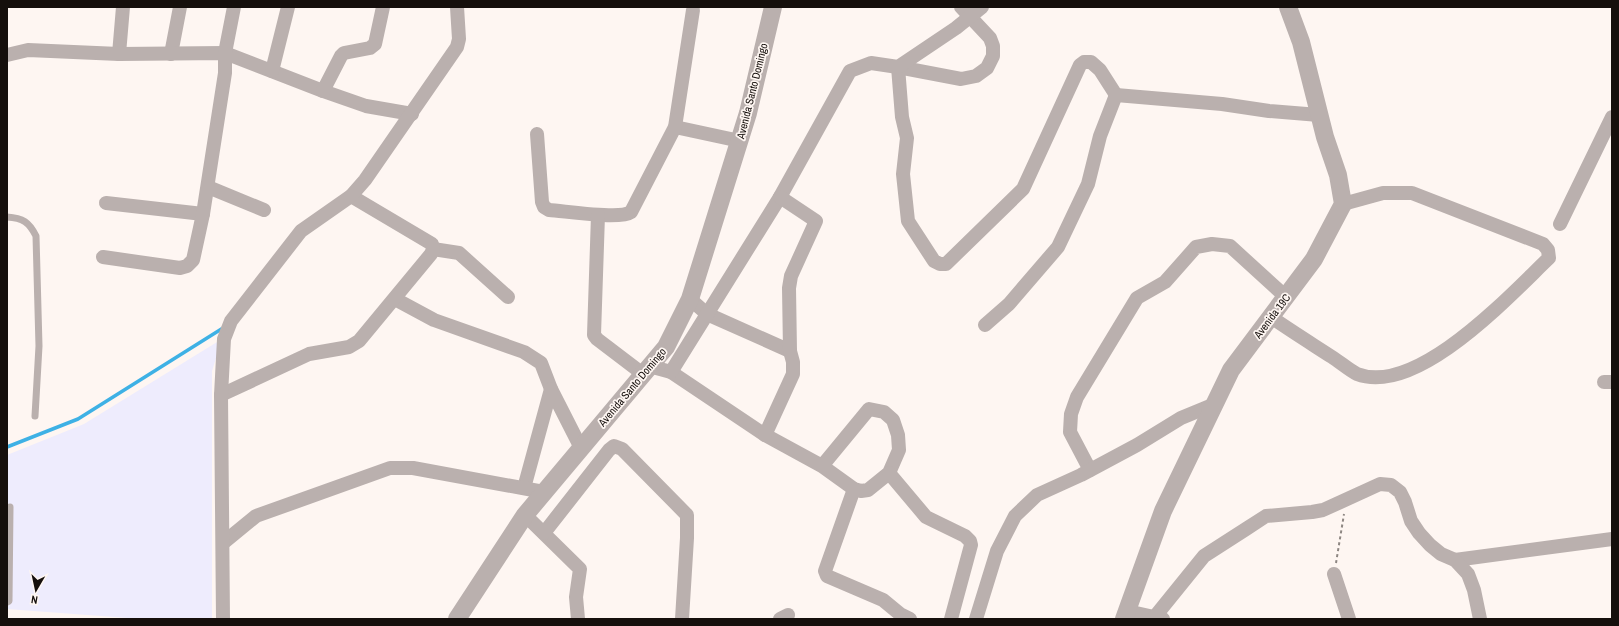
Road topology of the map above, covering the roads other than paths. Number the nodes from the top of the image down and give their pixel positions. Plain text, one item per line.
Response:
1 (123, 7) edge
2 (180, 7) edge
3 (234, 7) edge
4 (288, 7) edge
5 (383, 7) edge
6 (457, 7) edge
7 (773, 7) edge
8 (982, 7) edge
9 (1288, 7) edge
10 (693, 10) dead end
11 (966, 12) edge
12 (225, 53) junction
13 (119, 54) junction
14 (171, 54) junction
15 (7, 55) edge
16 (898, 68) junction
17 (272, 71) junction
18 (323, 91) junction
19 (1116, 95) junction
20 (412, 114) junction
21 (1320, 116) junction
22 (1612, 117) edge
23 (675, 127) junction
24 (537, 134) dead end
25 (740, 141) junction
26 (208, 187) junction
27 (352, 196) junction
28 (780, 197) junction
29 (106, 203) dead end
30 (1344, 204) junction
31 (264, 210) dead end
32 (203, 214) junction
33 (598, 215) junction
34 (7, 217) edge
35 (1560, 224) dead end
36 (433, 249) junction
37 (103, 257) dead end
38 (508, 297) dead end
39 (1286, 297) junction
40 (395, 299) junction
41 (690, 299) junction
42 (707, 314) junction
43 (1271, 318) junction
44 (985, 325) dead end
45 (790, 352) junction
46 (646, 370) junction
47 (671, 372) junction
48 (550, 389) junction
49 (221, 396) junction
50 (1215, 404) junction
51 (35, 416) dead end
52 (765, 435) junction
53 (581, 448) junction
54 (822, 466) junction
55 (1090, 470) junction
56 (889, 473) junction
57 (524, 488) junction
58 (854, 489) junction
59 (544, 492) junction
60 (10, 507) dead end
61 (526, 515) junction
62 (544, 533) junction
63 (1612, 539) edge
64 (223, 543) junction
65 (1454, 560) junction
66 (1334, 574) road end
67 (7, 602) edge
68 (1125, 615) edge
69 (1157, 618) edge
70 (223, 619) edge
71 (457, 619) edge
72 (578, 619) edge
73 (682, 619) edge
74 (910, 619) edge
75 (950, 619) edge
76 (976, 619) edge
77 (1349, 619) edge
78 (1480, 619) edge

1 - 13 street
2 - 14 street
3 - 12 street
4 - 17 street
5 - 18 street
6 - 20 street
7 - 25 street, Avenida Santo Domingo
8 - 11 street
9 - 21 street
10 - 23 street
11 - 16 street
11 - 16 street
12 - 14 street
12 - 17 street
12 - 26 street
13 - 14 street
13 - 15 street
16 - 19 street
16 - 28 street
17 - 18 street
18 - 20 street
19 - 21 street
19 - 44 street
20 - 27 street
21 - 30 street
22 - 35 street
23 - 25 street
23 - 33 street
24 - 33 street
25 - 41 street, Avenida Santo Domingo
26 - 31 street
26 - 32 street
27 - 36 street
27 - 49 street
28 - 42 street
28 - 45 street
29 - 32 street
30 - 39 street, Avenida 19C
30 - 43 street
32 - 37 street
33 - 46 street
34 - 51 lane
36 - 38 street
36 - 40 street
39 - 43 street, Avenida 19C
39 - 55 street
40 - 48 street
40 - 49 street
41 - 42 street
41 - 46 street, Avenida Santo Domingo
42 - 45 street
42 - 47 street
43 - 50 street, Avenida 19C
45 - 52 street
46 - 47 street
46 - 53 street, Avenida Santo Domingo
47 - 52 street
48 - 53 street
48 - 57 street
49 - 64 street
50 - 55 street
50 - 68 street, Avenida 19C
52 - 54 street
53 - 59 street, Avenida Santo Domingo
54 - 56 street
54 - 58 street
55 - 76 street
56 - 58 street
56 - 75 street
57 - 59 street
57 - 64 street
58 - 74 street
59 - 61 street, Avenida Santo Domingo
60 - 67 lane
61 - 62 street
61 - 71 street, Avenida Santo Domingo
62 - 72 street
62 - 73 street
63 - 65 street
64 - 70 street
65 - 69 street
65 - 78 street
66 - 77 street
68 - 69 street

